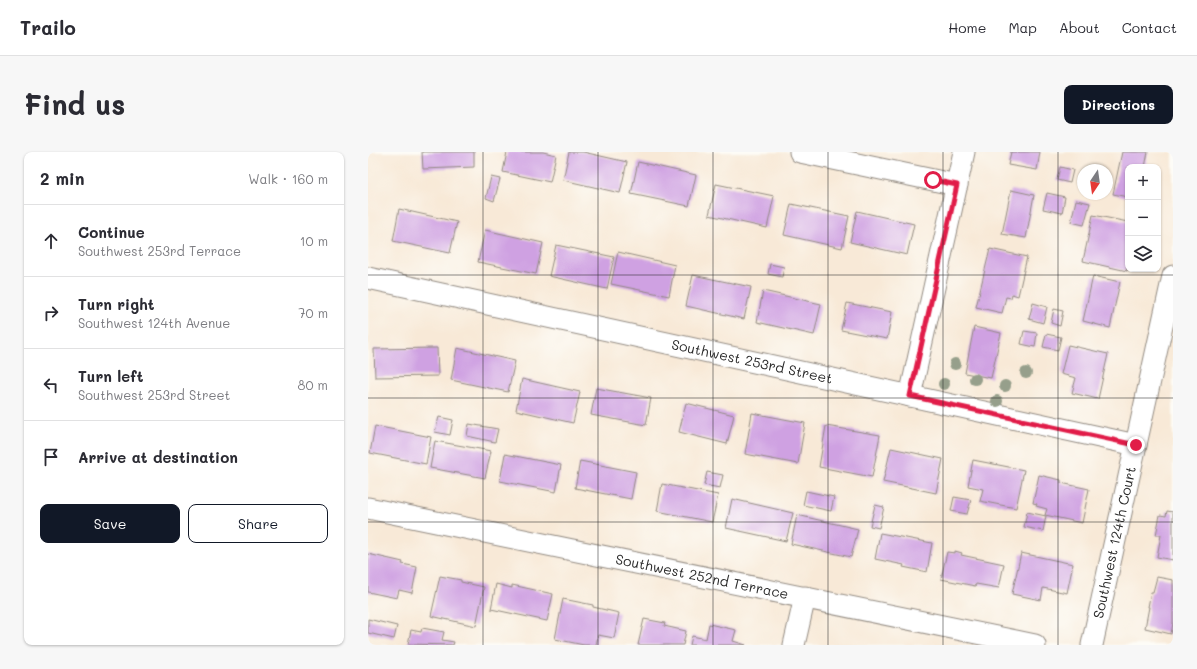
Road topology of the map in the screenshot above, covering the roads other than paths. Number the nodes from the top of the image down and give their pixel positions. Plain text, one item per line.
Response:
1 (800, 152) edge
2 (964, 152) edge
3 (957, 185) junction
4 (1173, 276) edge
5 (368, 278) edge
6 (910, 396) junction
7 (1136, 445) junction
8 (368, 508) edge
9 (805, 597) junction
10 (794, 645) edge
11 (1035, 645) edge
12 (1092, 645) edge

1 - 3 street
2 - 3 street
3 - 6 street
4 - 7 street, Southwest 124th Court
5 - 6 street, Southwest 253rd Street
6 - 7 street, Southwest 253rd Street
7 - 12 street, Southwest 124th Court
8 - 9 street, Southwest 252nd Terrace
9 - 10 street
9 - 11 street, Southwest 252nd Terrace

